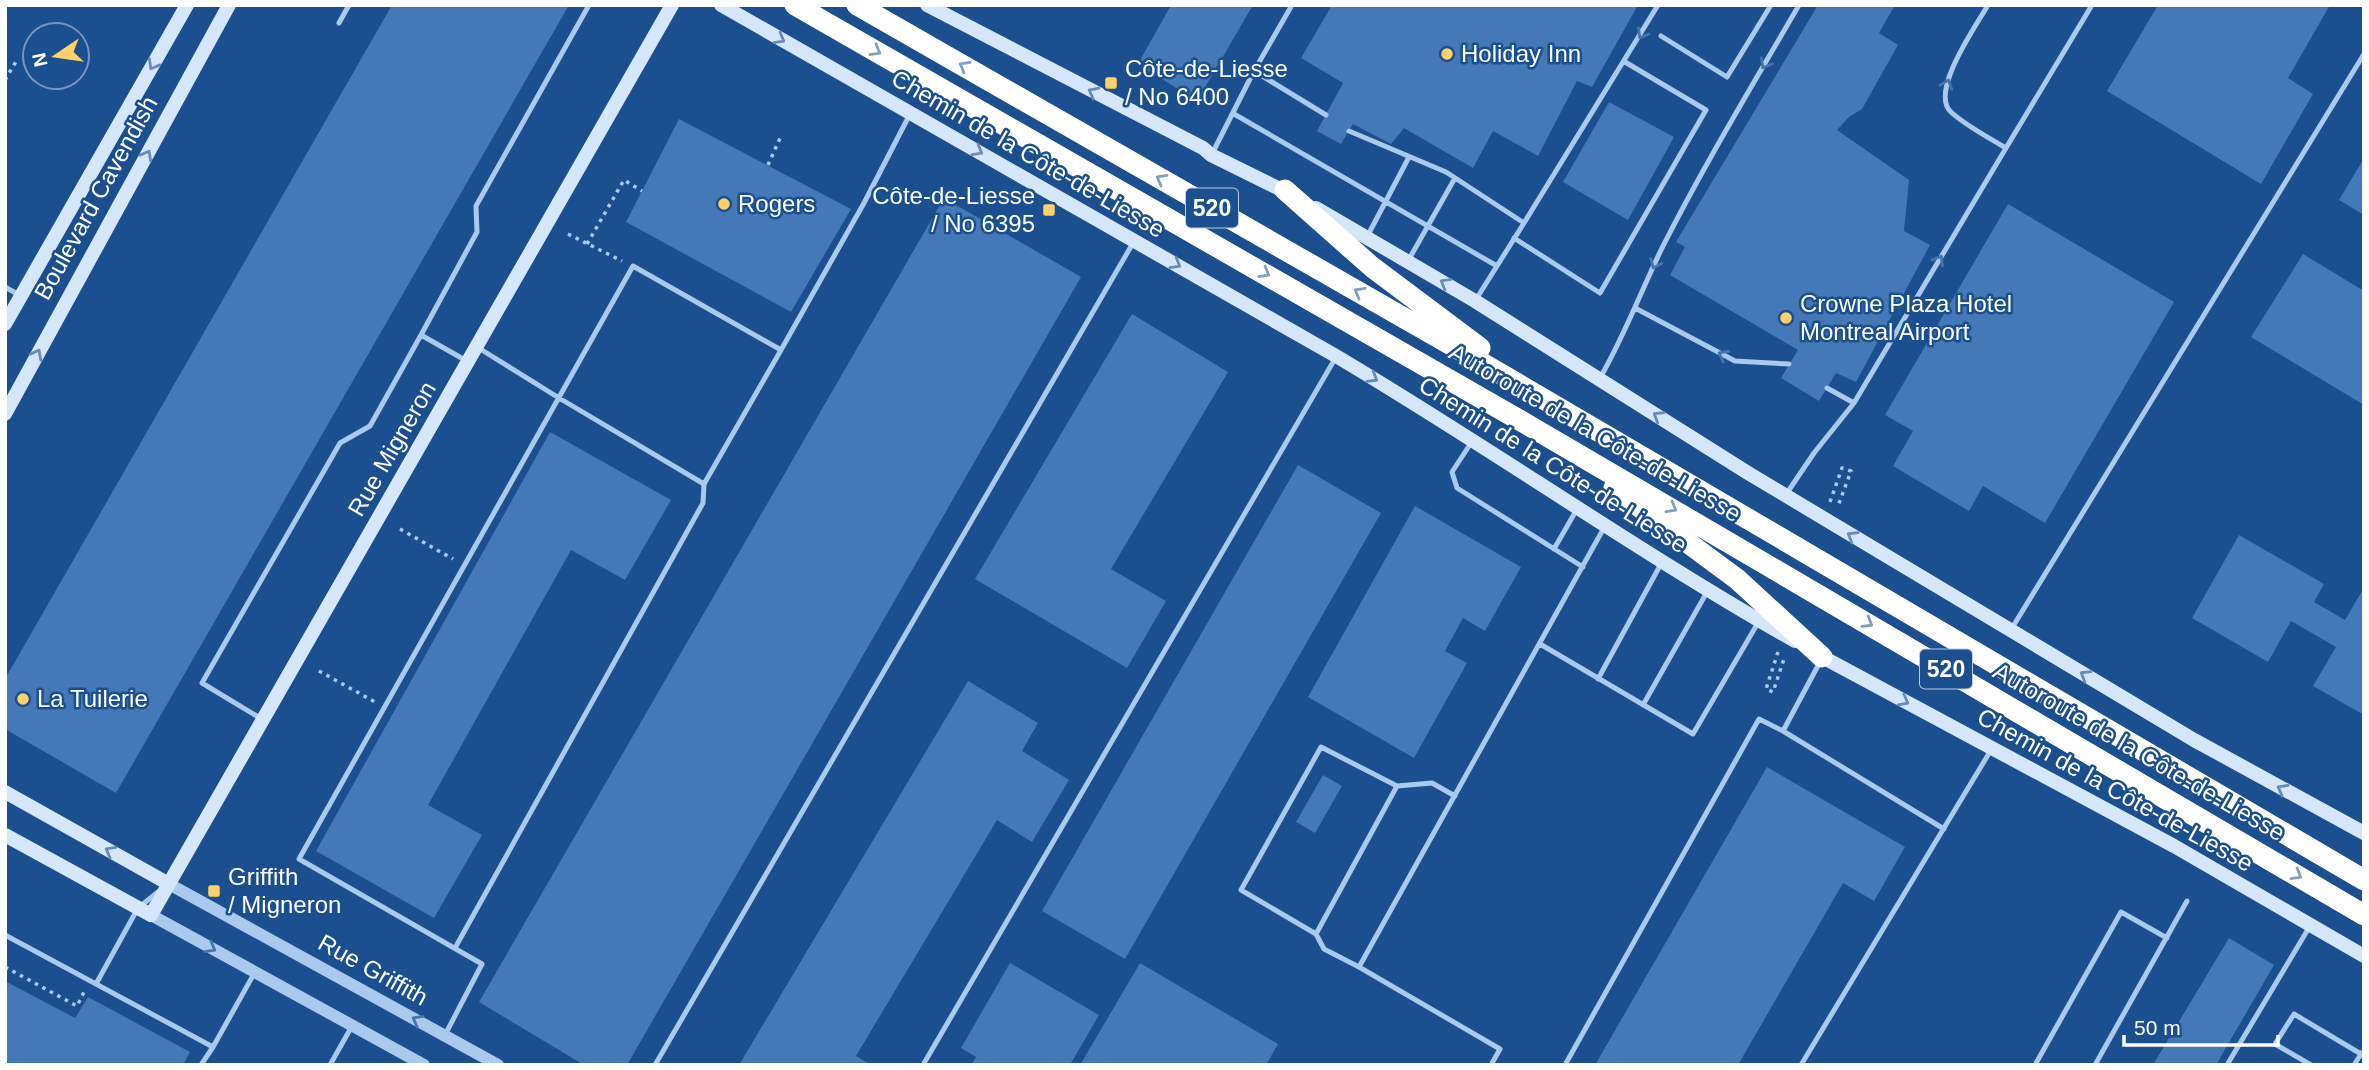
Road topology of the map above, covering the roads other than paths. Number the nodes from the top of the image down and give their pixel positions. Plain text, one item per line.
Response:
1 (187, 5) edge
2 (229, 5) edge
3 (349, 5) edge
4 (589, 5) edge
5 (672, 5) edge
6 (721, 5) edge
7 (795, 5) edge
8 (857, 5) edge
9 (927, 5) edge
10 (1292, 5) edge
11 (1658, 5) edge
12 (1770, 5) edge
13 (1799, 5) edge
14 (1988, 5) edge
15 (2092, 5) edge
16 (339, 23) dead end
17 (1661, 36) dead end
18 (2364, 54) edge
19 (1625, 62) junction
20 (1254, 71) junction
21 (911, 112) junction
22 (1234, 114) junction
23 (1326, 115) dead end
24 (1349, 131) dead end
25 (2006, 148) junction
26 (1211, 155) junction
27 (1409, 157) junction
28 (1455, 178) junction
29 (1285, 191) junction
30 (1385, 202) junction
31 (1524, 223) junction
32 (1427, 226) junction
33 (1367, 237) junction
34 (1514, 238) junction
35 (1135, 241) junction
36 (1408, 261) junction
37 (1497, 266) junction
38 (5, 288) edge
39 (22, 296) junction
40 (1475, 301) junction
41 (1635, 308) junction
42 (5, 324) edge
43 (421, 335) junction
44 (477, 346) junction
45 (780, 350) junction
46 (1336, 356) junction
47 (468, 361) junction
48 (1789, 364) dead end
49 (1600, 379) junction
50 (1827, 388) dead end
51 (559, 398) junction
52 (1854, 403) junction
53 (1566, 413) junction
54 (5, 414) edge
55 (1528, 425) junction
56 (1473, 440) junction
57 (704, 484) junction
58 (1785, 495) junction
59 (1578, 508) junction
60 (1605, 526) junction
61 (1554, 549) junction
62 (1662, 562) junction
63 (1583, 567) junction
64 (1708, 590) junction
65 (1759, 620) junction
66 (2011, 631) junction
67 (1540, 644) junction
68 (1822, 657) junction
69 (1598, 679) junction
70 (1643, 705) junction
71 (263, 720) junction
72 (1783, 731) junction
73 (1992, 748) junction
74 (1396, 786) junction
75 (5, 792) edge
76 (1455, 796) junction
77 (1944, 829) junction
78 (2364, 833) edge
79 (5, 835) edge
80 (2364, 880) edge
81 (169, 884) junction
82 (2187, 901) dead end
83 (145, 911) junction
84 (2364, 915) edge
85 (2311, 925) junction
86 (1317, 934) junction
87 (5, 935) edge
88 (2167, 938) junction
89 (455, 948) junction
90 (2364, 956) edge
91 (1359, 967) junction
92 (255, 972) junction
93 (96, 984) junction
94 (352, 1026) junction
95 (444, 1035) junction
96 (213, 1047) junction
97 (2362, 1053) edge
98 (201, 1065) edge
99 (330, 1065) edge
100 (424, 1065) edge
101 (498, 1065) edge
102 (655, 1065) edge
103 (923, 1065) edge
104 (1492, 1065) edge
105 (1565, 1065) edge
106 (1801, 1065) edge
107 (2035, 1065) edge
108 (2095, 1065) edge
109 (2227, 1065) edge
110 (2311, 1065) edge
111 (2354, 1065) edge

1 -> 39 main road, Boulevard Cavendish
54 -> 2 main road, Boulevard Cavendish
3 - 16 lane
4 - 43 lane
5 - 44 main road, Rue Migneron
6 -> 21 main road, Chemin de la Côte-de-Liesse
7 -> 55 highway, Autoroute de la Côte-de-Liesse / 520
53 -> 8 highway, Autoroute de la Côte-de-Liesse / 520
26 -> 9 main road
10 - 20 lane
11 -> 19 lane
12 - 17 lane
13 -> 41 lane
25 -> 14 lane
15 - 25 lane
18 - 66 lane
19 - 31 lane
19 - 34 lane
20 - 22 lane
20 - 23 lane
21 -> 35 main road, Chemin de la Côte-de-Liesse
21 - 45 lane
22 - 26 lane
22 - 30 lane
24 - 27 lane
52 -> 25 lane
26 - 29 main road
27 - 28 lane
27 - 30 lane
28 - 31 lane
28 - 32 lane
29 - 33 main road
29 - 53 highway
30 - 32 lane
30 - 33 lane
31 - 34 lane
32 - 36 lane
32 - 37 lane
33 - 36 main road
34 - 37 lane
35 -> 46 main road, Chemin de la Côte-de-Liesse
35 - 102 lane
40 -> 36 main road
37 - 40 lane
38 - 39 lane
39 - 42 main road, Boulevard Cavendish
40 - 49 main road
48 -> 41 lane
41 - 49 lane
43 - 47 lane
43 - 71 lane
44 - 47 main road, Rue Migneron
44 - 51 lane
45 - 51 lane
45 - 57 lane
46 -> 56 main road, Chemin de la Côte-de-Liesse
46 - 103 lane
47 - 71 main road, Rue Migneron
58 -> 49 main road
50 - 52 lane
51 - 57 lane
51 - 89 lane
52 - 58 lane
53 - 80 highway, Autoroute de la Côte-de-Liesse / 520
55 - 68 highway
55 -> 84 highway, Autoroute de la Côte-de-Liesse / 520
56 - 59 main road, Chemin de la Côte-de-Liesse
56 - 61 lane
57 - 89 lane
66 -> 58 main road
59 - 60 main road, Chemin de la Côte-de-Liesse
59 - 61 lane
60 - 62 main road, Chemin de la Côte-de-Liesse
60 - 63 lane
61 - 63 lane
62 - 64 main road, Chemin de la Côte-de-Liesse
62 - 69 lane
63 - 67 lane
64 - 65 main road, Chemin de la Côte-de-Liesse
64 - 70 lane
65 - 68 main road, Chemin de la Côte-de-Liesse
65 - 70 lane
78 -> 66 main road
67 - 69 lane
67 - 76 lane
68 - 72 lane
68 -> 73 main road, Chemin de la Côte-de-Liesse
69 - 70 lane
71 - 81 main road, Rue Migneron
72 - 77 lane
72 - 105 lane
73 - 77 lane
73 - 85 main road, Chemin de la Côte-de-Liesse
74 - 76 lane
74 - 86 lane
74 - 86 lane
81 -> 75 main road, Rue Griffith
76 - 91 lane
77 - 106 lane
79 - 83 main road
81 - 83 main road, Rue Migneron
95 -> 81 street, Rue Griffith
82 - 88 lane
83 -> 92 street
83 - 93 lane
85 - 90 main road, Chemin de la Côte-de-Liesse
85 - 109 lane
86 - 91 lane
87 - 93 lane
88 - 107 lane
88 - 108 lane
89 - 95 lane
91 - 104 lane
92 - 94 street
92 - 96 lane
93 - 96 lane
94 - 99 lane
94 - 100 street
95 - 101 street, Rue Griffith
96 - 98 lane
97 - 110 lane
97 - 111 lane

